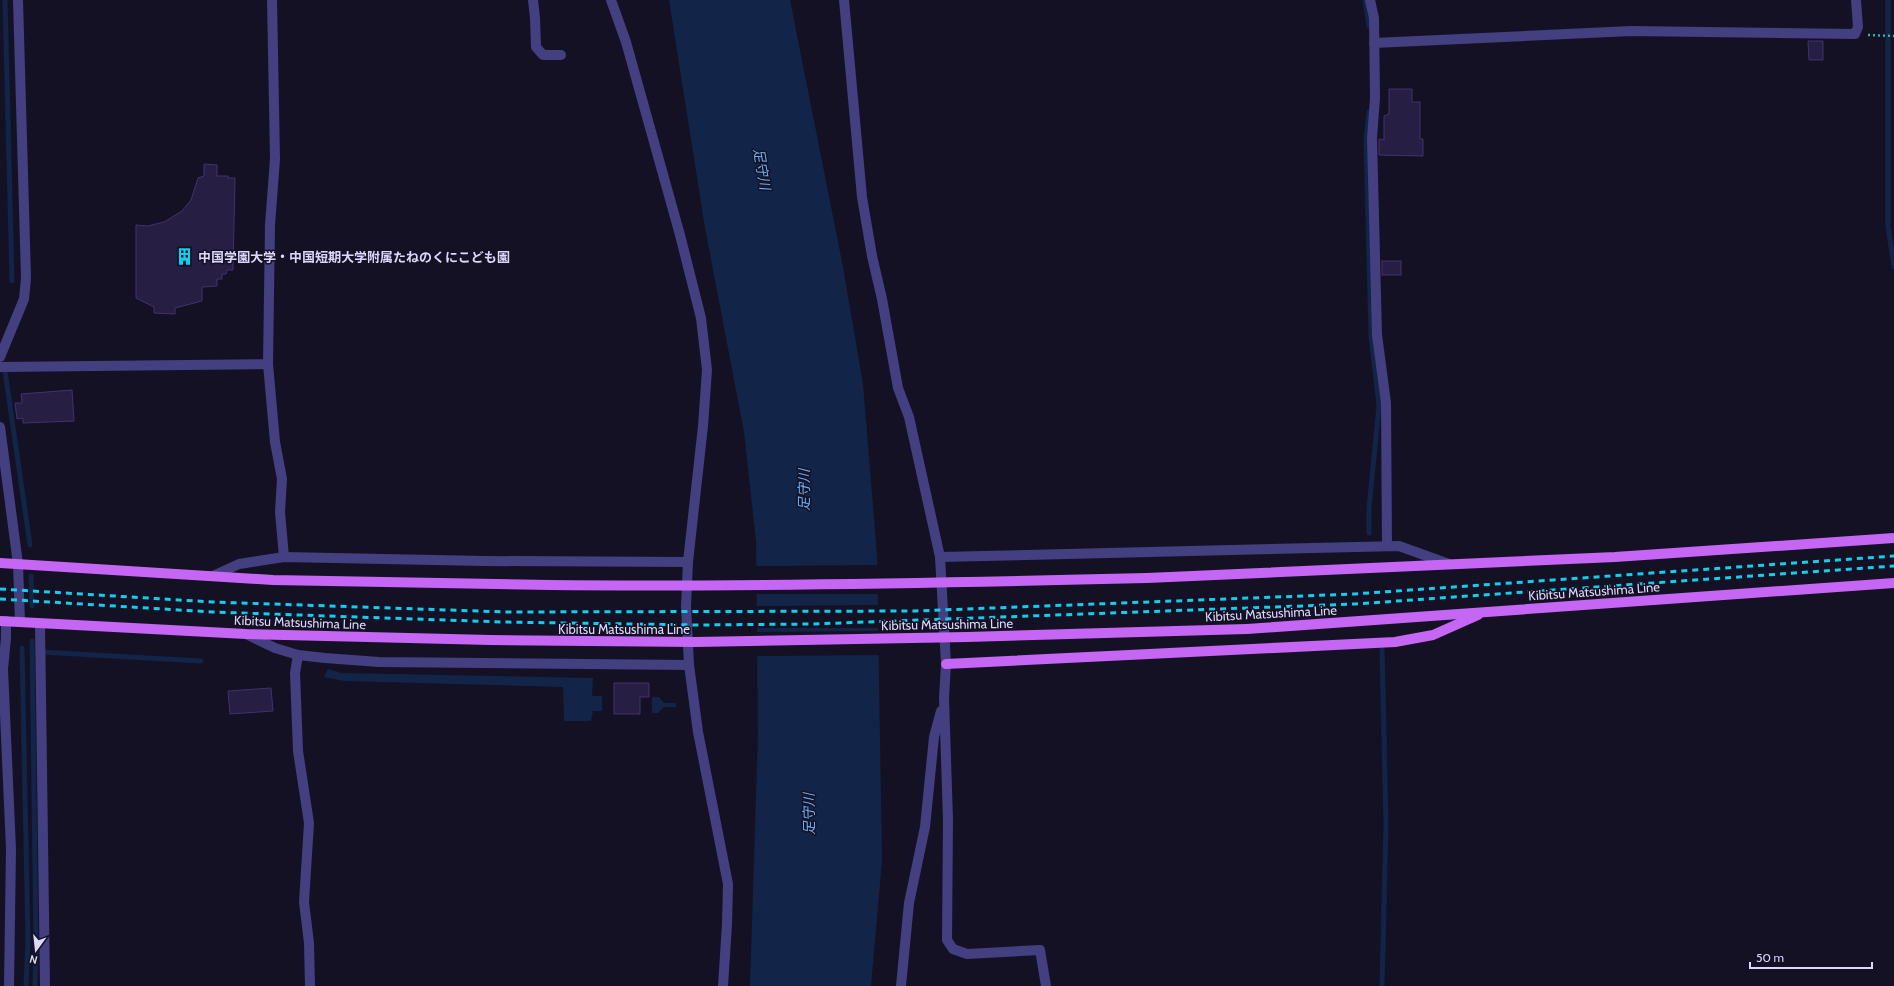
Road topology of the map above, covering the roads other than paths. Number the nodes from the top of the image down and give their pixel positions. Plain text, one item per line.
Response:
1 (18, 0) edge
2 (272, 0) edge
3 (533, 0) edge
4 (611, 0) edge
5 (844, 0) edge
6 (1370, 0) edge
7 (1856, 0) edge
8 (1374, 43) junction
9 (561, 55) dead end
10 (0, 357) edge
11 (268, 364) junction
12 (0, 367) edge
13 (0, 427) edge
14 (1894, 538) edge
15 (1387, 546) junction
16 (284, 557) junction
17 (940, 557) junction
18 (688, 562) junction
19 (0, 563) edge
20 (18, 564) junction
21 (1453, 566) junction
22 (213, 576) junction
23 (1894, 583) edge
24 (1485, 612) junction
25 (3, 621) edge
26 (20, 622) junction
27 (40, 624) junction
28 (246, 634) junction
29 (298, 655) junction
30 (946, 664) junction
31 (689, 665) junction
32 (944, 698) junction
33 (9, 986) edge
34 (44, 986) edge
35 (310, 986) edge
36 (723, 986) edge
37 (901, 986) edge
38 (1046, 986) edge

1 - 10 street
2 - 11 street
3 - 9 street
4 - 18 street
5 - 17 street
6 - 8 street
7 - 8 street
8 - 15 street
11 - 12 street
11 - 16 street
13 - 20 street
14 - 21 main road
15 - 17 street
15 - 21 street
16 - 18 street
16 - 22 street
17 - 30 street
18 - 31 street
19 - 20 main road
20 - 22 main road
20 - 26 street
21 - 22 main road, bridge
23 - 24 main road, Kibitsu Matsushima Line
24 - 28 main road, Kibitsu Matsushima Line, bridge
24 - 30 main road
25 - 26 main road, Kibitsu Matsushima Line
25 - 33 street
26 - 27 main road, Kibitsu Matsushima Line
27 - 28 main road, Kibitsu Matsushima Line
27 - 34 street
28 - 29 street
29 - 31 street
29 - 35 street
30 - 32 street
31 - 36 street
32 - 37 street
32 - 38 street

